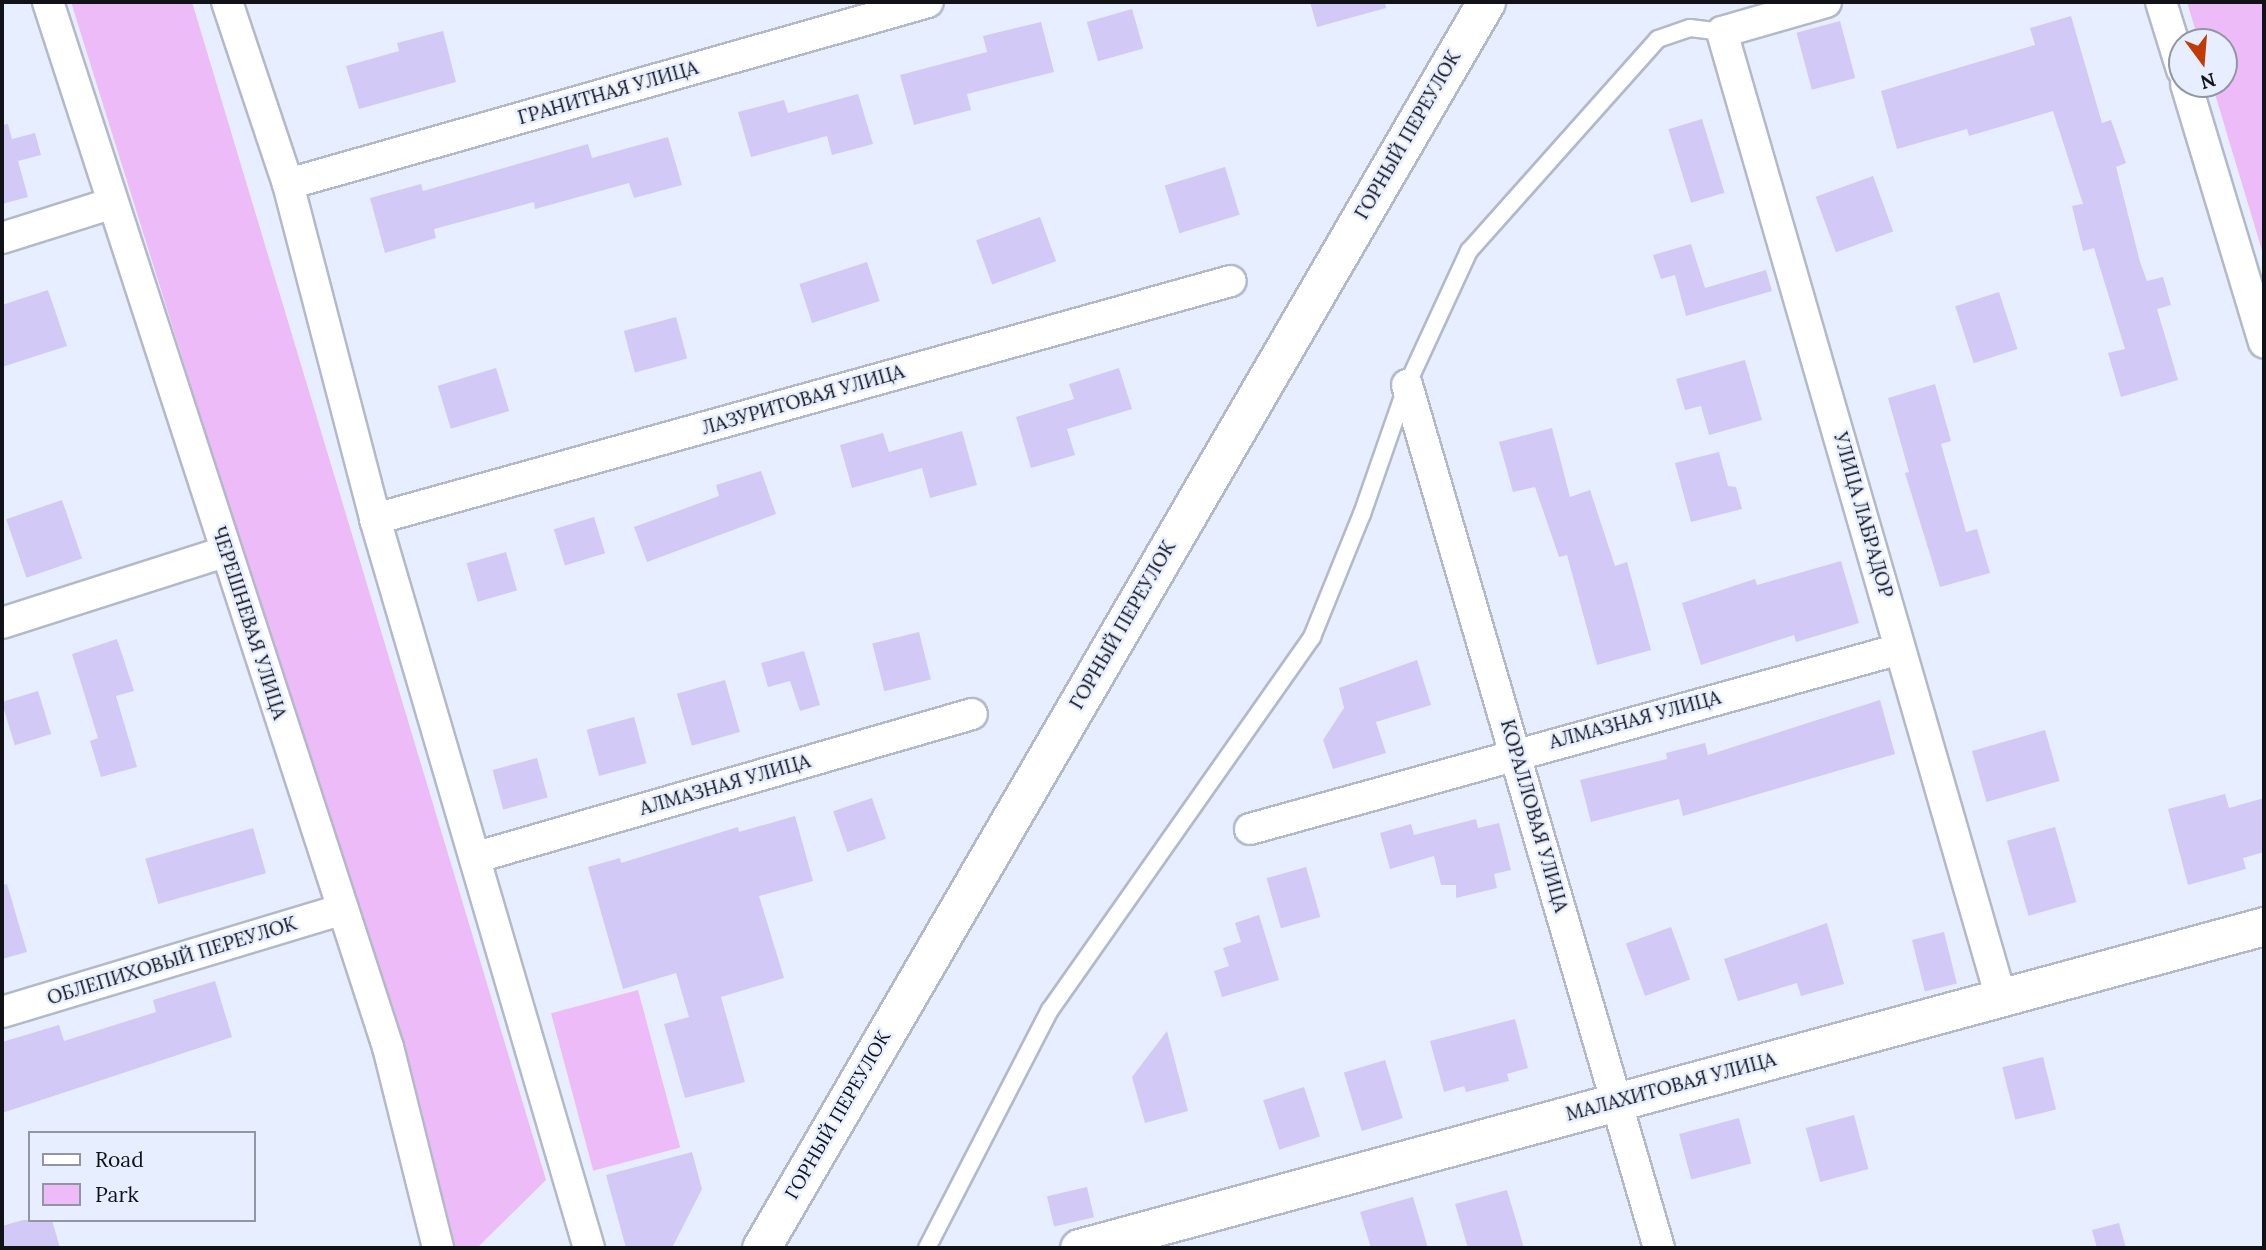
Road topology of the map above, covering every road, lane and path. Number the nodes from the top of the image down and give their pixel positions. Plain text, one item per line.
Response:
1 (48, 2) edge
2 (228, 2) edge
3 (928, 2) edge
4 (1486, 2) edge
5 (1826, 2) edge
6 (2161, 2) edge
7 (2169, 28) edge
8 (1722, 32) junction
9 (2190, 98) edge
10 (288, 184) junction
11 (113, 203) junction
12 (2, 238) edge
13 (1231, 281) dead end
14 (2264, 343) edge
15 (1407, 385) junction
16 (375, 519) junction
17 (225, 552) junction
18 (2, 623) edge
19 (1900, 649) junction
20 (972, 714) dead end
21 (1515, 753) junction
22 (1250, 829) dead end
23 (477, 857) junction
24 (343, 909) junction
25 (2264, 926) edge
26 (2001, 998) junction
27 (2, 1012) edge
28 (1617, 1101) junction
29 (438, 1248) edge
30 (589, 1248) edge
31 (761, 1248) edge
32 (927, 1248) edge
33 (1079, 1248) edge
34 (1659, 1248) edge

1 - 11 street, ЧЕРЕШНЕВАЯ УЛИЦА
2 - 10 street
3 - 10 street, ГРАНИТНАЯ УЛИЦА
4 - 31 street, ГОРНЫЙ ПЕРЕУЛОК
5 - 8 street
6 - 7 street
8 - 15 lane
8 - 19 street, УЛИЦА ЛАБРАДОР
9 - 14 street
10 - 16 street
11 - 12 street
11 - 17 street, ЧЕРЕШНЕВАЯ УЛИЦА
13 - 16 street, ЛАЗУРИТОВАЯ УЛИЦА
15 - 21 street, КОРАЛЛОВАЯ УЛИЦА
15 - 32 lane
16 - 23 street
17 - 18 street
17 - 24 street, ЧЕРЕШНЕВАЯ УЛИЦА
19 - 21 street, АЛМАЗНАЯ УЛИЦА
19 - 26 street, УЛИЦА ЛАБРАДОР
20 - 23 street, АЛМАЗНАЯ УЛИЦА
21 - 22 street, АЛМАЗНАЯ УЛИЦА
21 - 28 street, КОРАЛЛОВАЯ УЛИЦА
23 - 30 street
24 - 27 street, ОБЛЕПИХОВЫЙ ПЕРЕУЛОК
24 - 29 street, ЧЕРЕШНЕВАЯ УЛИЦА
25 - 26 street, МАЛАХИТОВАЯ УЛИЦА
26 - 28 street, МАЛАХИТОВАЯ УЛИЦА
28 - 33 street, МАЛАХИТОВАЯ УЛИЦА
28 - 34 street, КОРАЛЛОВАЯ УЛИЦА

